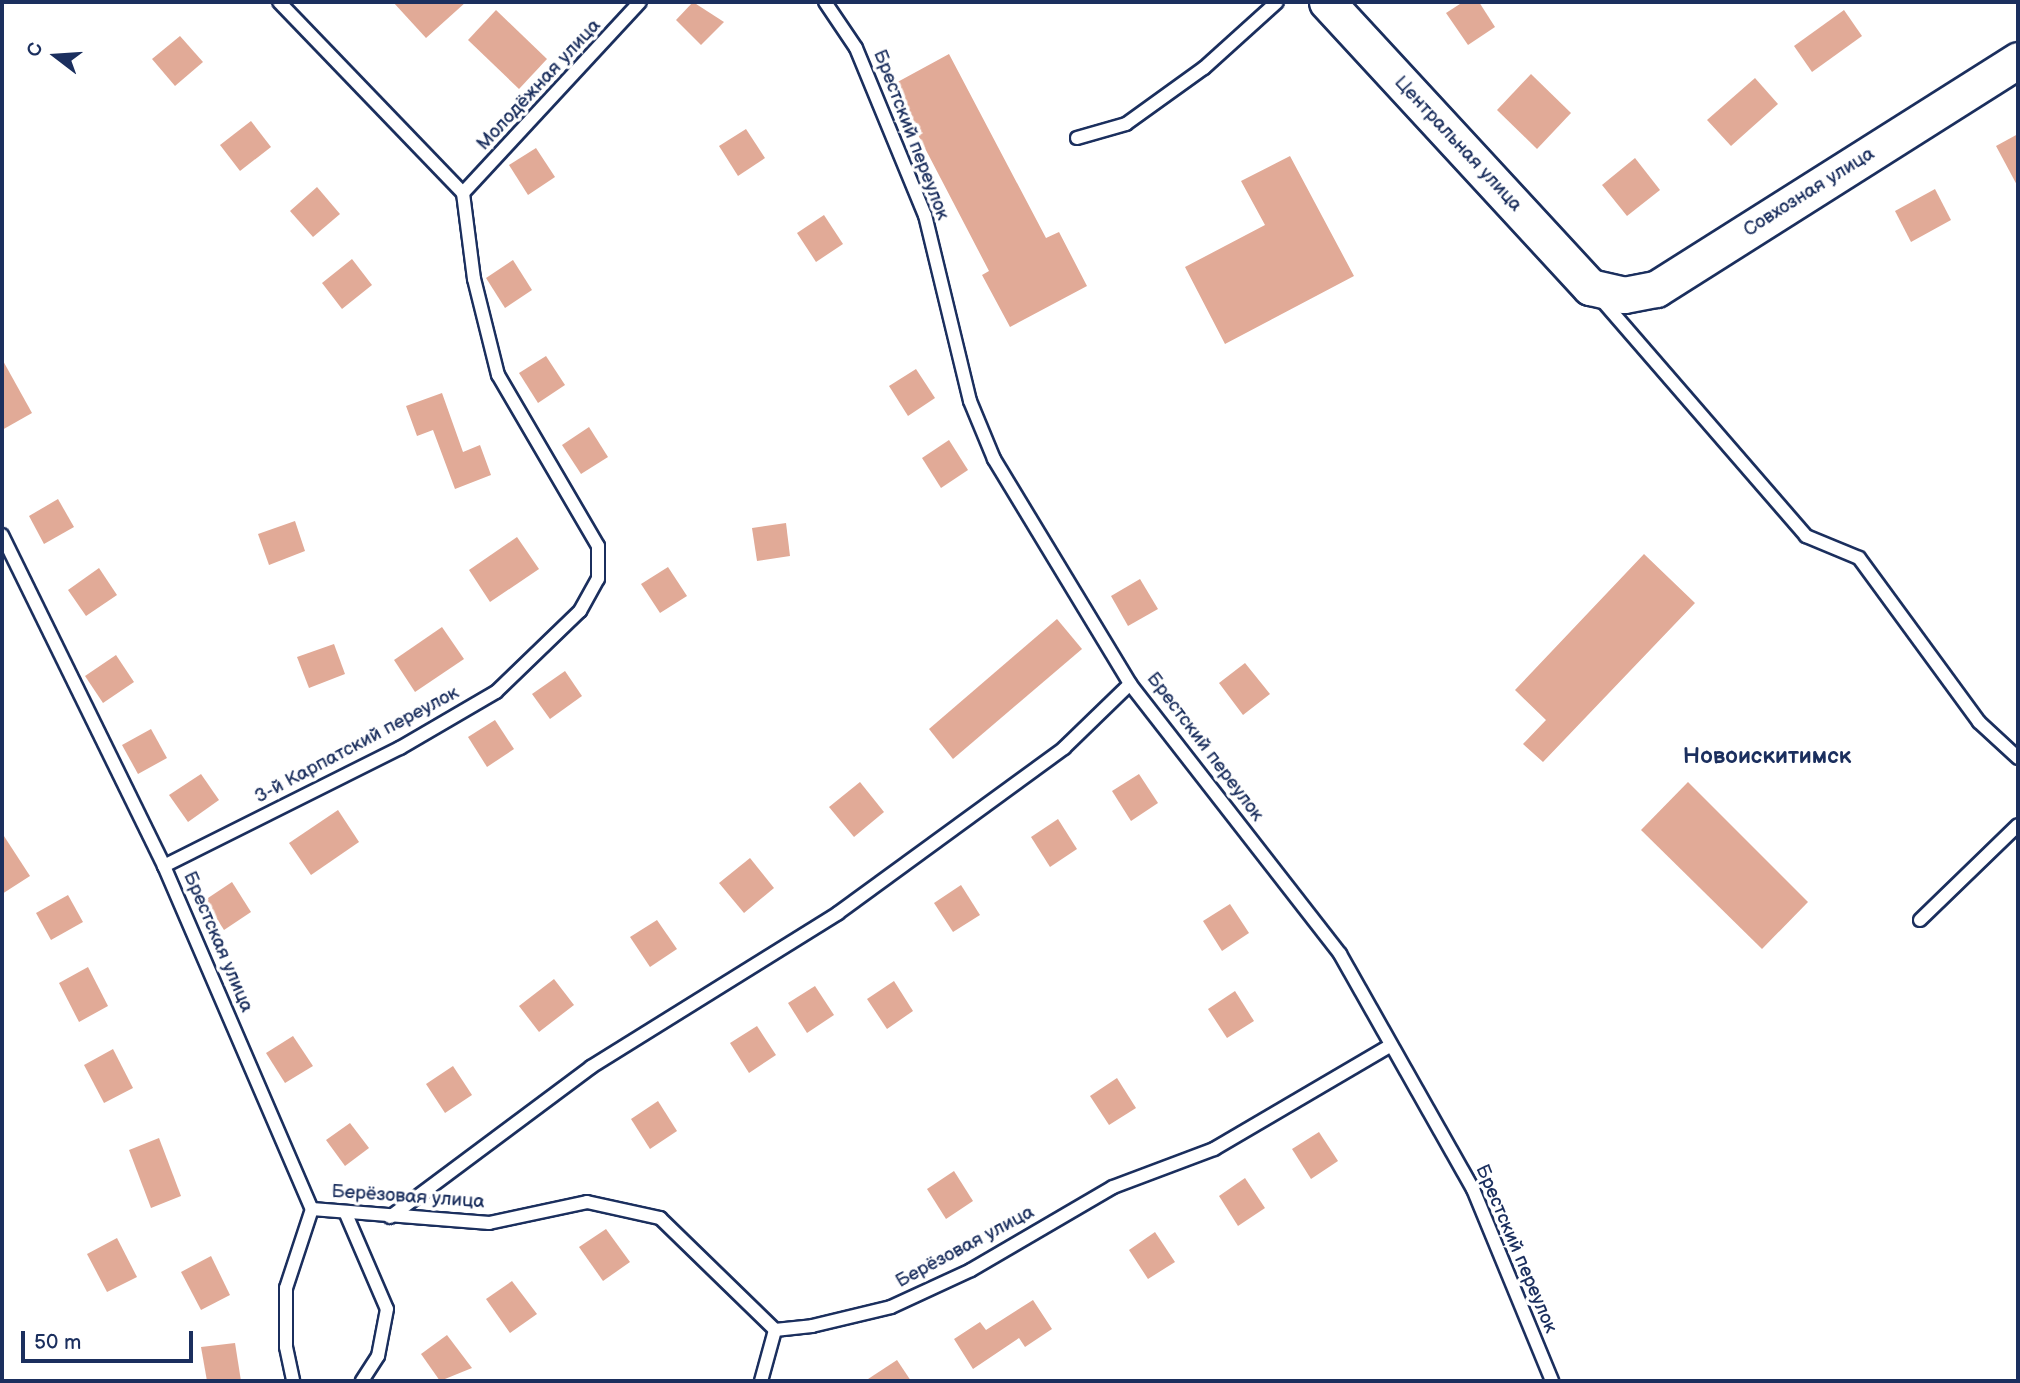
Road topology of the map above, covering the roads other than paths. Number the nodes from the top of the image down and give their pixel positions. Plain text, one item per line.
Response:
1 (279, 2) edge
2 (640, 2) edge
3 (825, 2) edge
4 (1277, 2) edge
5 (1326, 2) edge
6 (2018, 60) edge
7 (1077, 138) dead end
8 (463, 193) junction
9 (1590, 287) junction
10 (2, 535) edge
11 (1130, 684) junction
12 (2018, 758) edge
13 (2018, 825) edge
14 (164, 866) junction
15 (1920, 920) dead end
16 (1391, 1045) junction
17 (312, 1209) junction
18 (346, 1214) junction
19 (390, 1217) junction
20 (775, 1330) junction
21 (293, 1381) edge
22 (362, 1381) edge
23 (761, 1381) edge
24 (1552, 1381) edge

1 - 8 lane
2 - 8 lane, Молодёжная улица
3 - 11 lane, Брестский переулок
4 - 7 lane
5 - 9 street, Центральная улица
6 - 9 street, Совхозная улица
8 - 14 lane, 3-й Карпатский переулок
9 - 12 lane
10 - 14 lane, Брестская улица
11 - 16 lane, Брестский переулок
11 - 19 lane
13 - 15 lane
14 - 17 lane, Брестская улица
16 - 20 lane, Берёзовая улица
16 - 24 lane, Брестский переулок
17 - 18 lane, Берёзовая улица
17 - 21 lane
18 - 19 lane, Берёзовая улица
18 - 22 lane
19 - 20 lane, Берёзовая улица
20 - 23 lane

